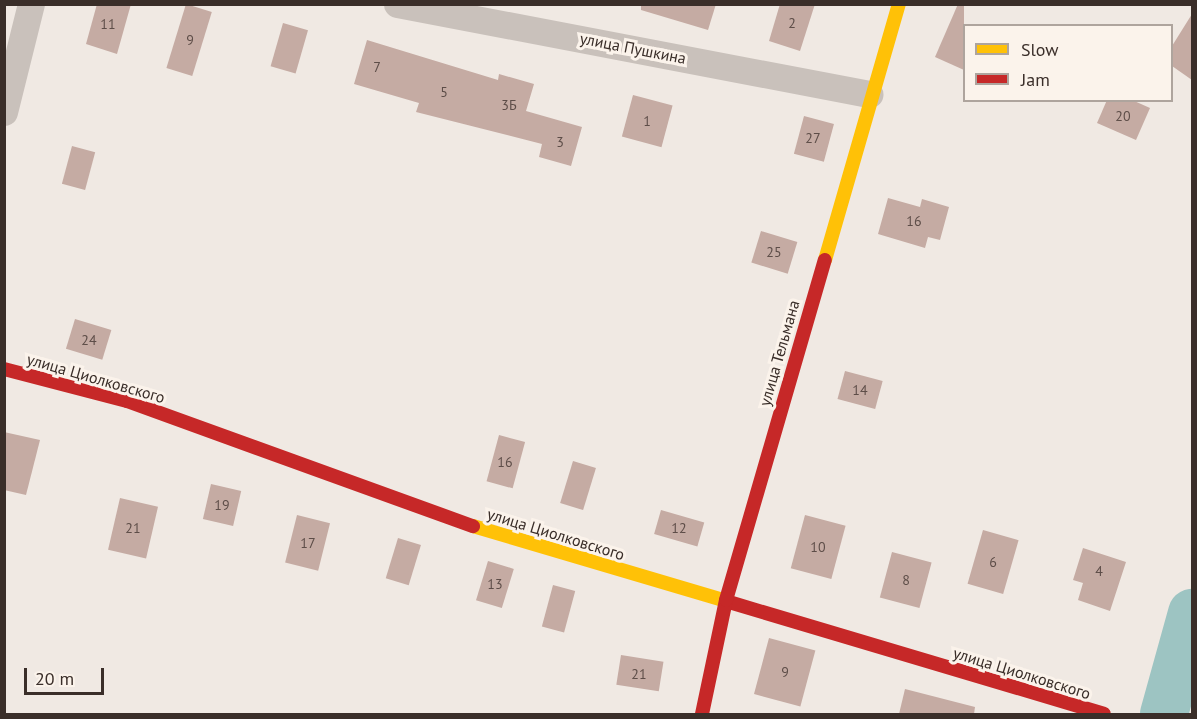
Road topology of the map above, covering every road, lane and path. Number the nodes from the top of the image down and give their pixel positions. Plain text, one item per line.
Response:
1 (31, 4) edge
2 (397, 4) edge
3 (900, 4) edge
4 (870, 94) junction
5 (4, 111) edge
6 (4, 369) edge
7 (726, 600) junction
8 (702, 714) edge
9 (1104, 714) edge

1 - 5 street
2 - 4 street, улица Пушкина
3 - 4 street, улица Тельмана
4 - 7 street, улица Тельмана
6 - 7 street, улица Циолковского
7 - 8 street, улица Тельмана
7 - 9 street, улица Циолковского

